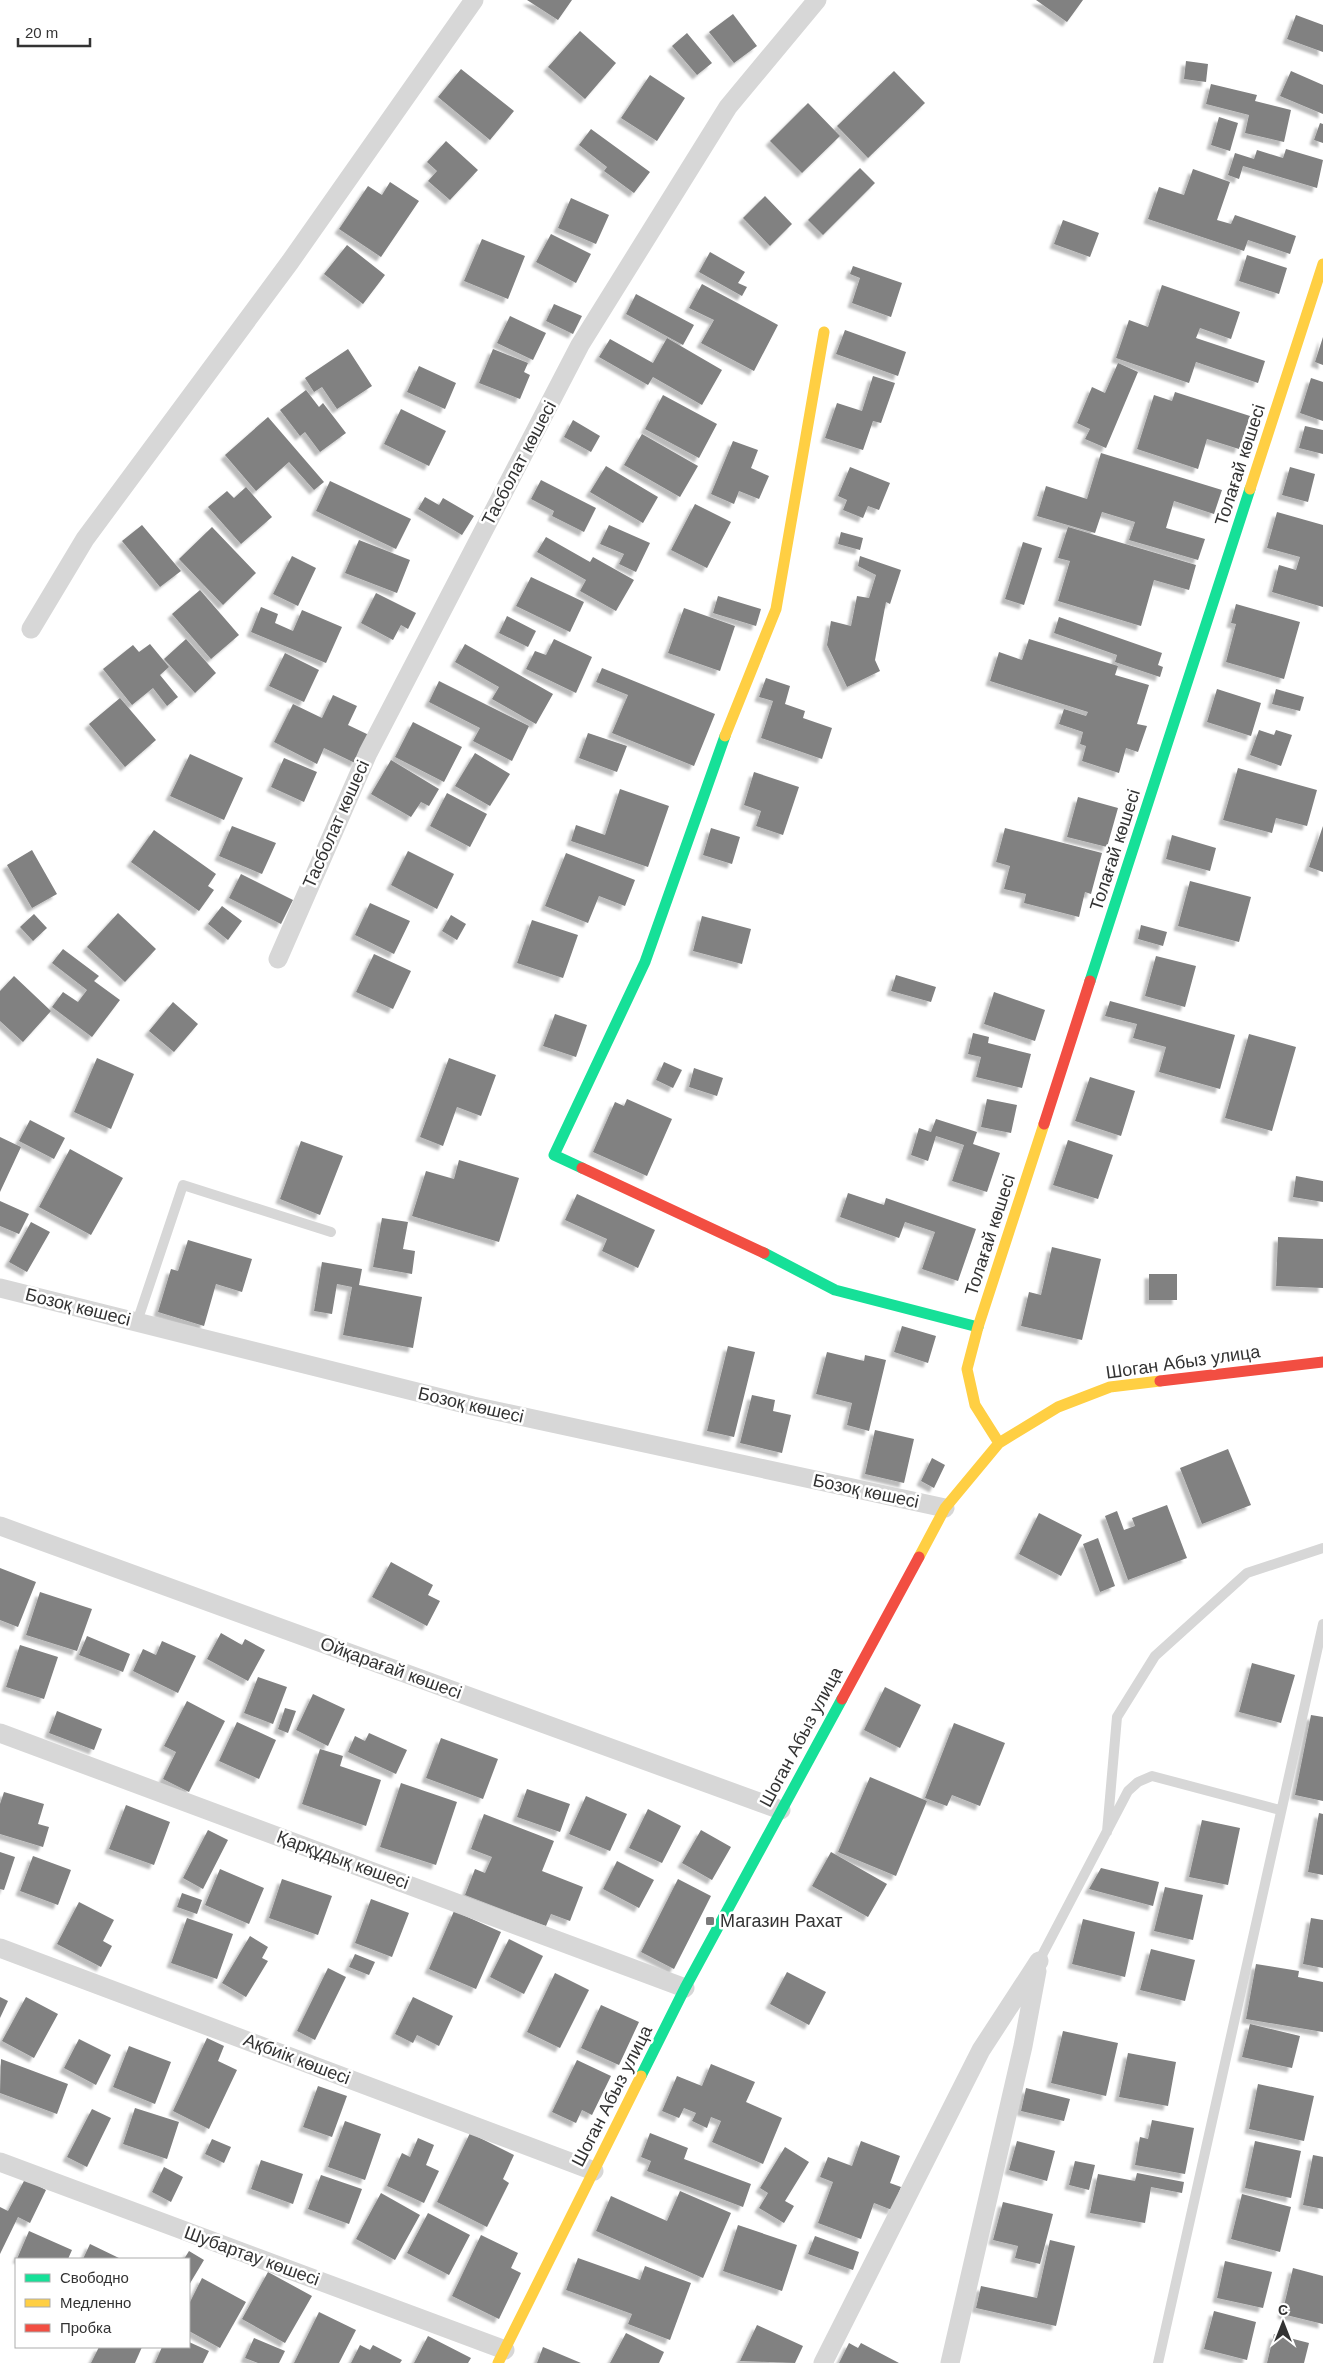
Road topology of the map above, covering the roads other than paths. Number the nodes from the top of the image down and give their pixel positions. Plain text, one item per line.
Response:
1 (474, 0) edge
2 (817, 0) edge
3 (1323, 264) edge
4 (824, 332) dead end
5 (31, 629) dead end
6 (278, 959) dead end
7 (331, 1232) dead end
8 (0, 1288) edge
9 (137, 1322) junction
10 (978, 1327) junction
11 (1323, 1362) edge
12 (999, 1442) junction
13 (945, 1508) junction
14 (0, 1526) edge
15 (1323, 1548) edge
16 (1323, 1624) edge
17 (0, 1733) edge
18 (781, 1810) junction
19 (1280, 1810) junction
20 (1107, 1832) junction
21 (0, 1948) edge
22 (1039, 1961) junction
23 (685, 1988) junction
24 (0, 2162) edge
25 (594, 2171) junction
26 (502, 2356) edge
27 (823, 2363) edge
28 (950, 2363) edge
29 (1158, 2363) edge

1 - 5 street
2 - 6 street, Тасболат көшесі
3 - 10 street, Толағай көшесі
4 - 10 street
7 - 9 lane
8 - 9 street, Бозоқ көшесі
9 - 13 street, Бозоқ көшесі
10 - 12 street, Толағай көшесі
11 - 12 street, Шоган Абыз улица
12 - 13 street, Шоган Абыз улица
13 - 18 street, Шоган Абыз улица
14 - 18 street, Ойқарағай көшесі
15 - 20 lane
16 - 19 lane
17 - 23 street, Қарқұдық көшесі
18 - 23 street, Шоган Абыз улица
19 - 20 lane
19 - 29 lane
20 - 22 lane
21 - 25 street, Ақбиік көшесі
22 - 27 street
22 - 28 street
23 - 25 street, Шоган Абыз улица
24 - 26 street, Шубартау көшесі
25 - 26 street, Шоган Абыз улица

